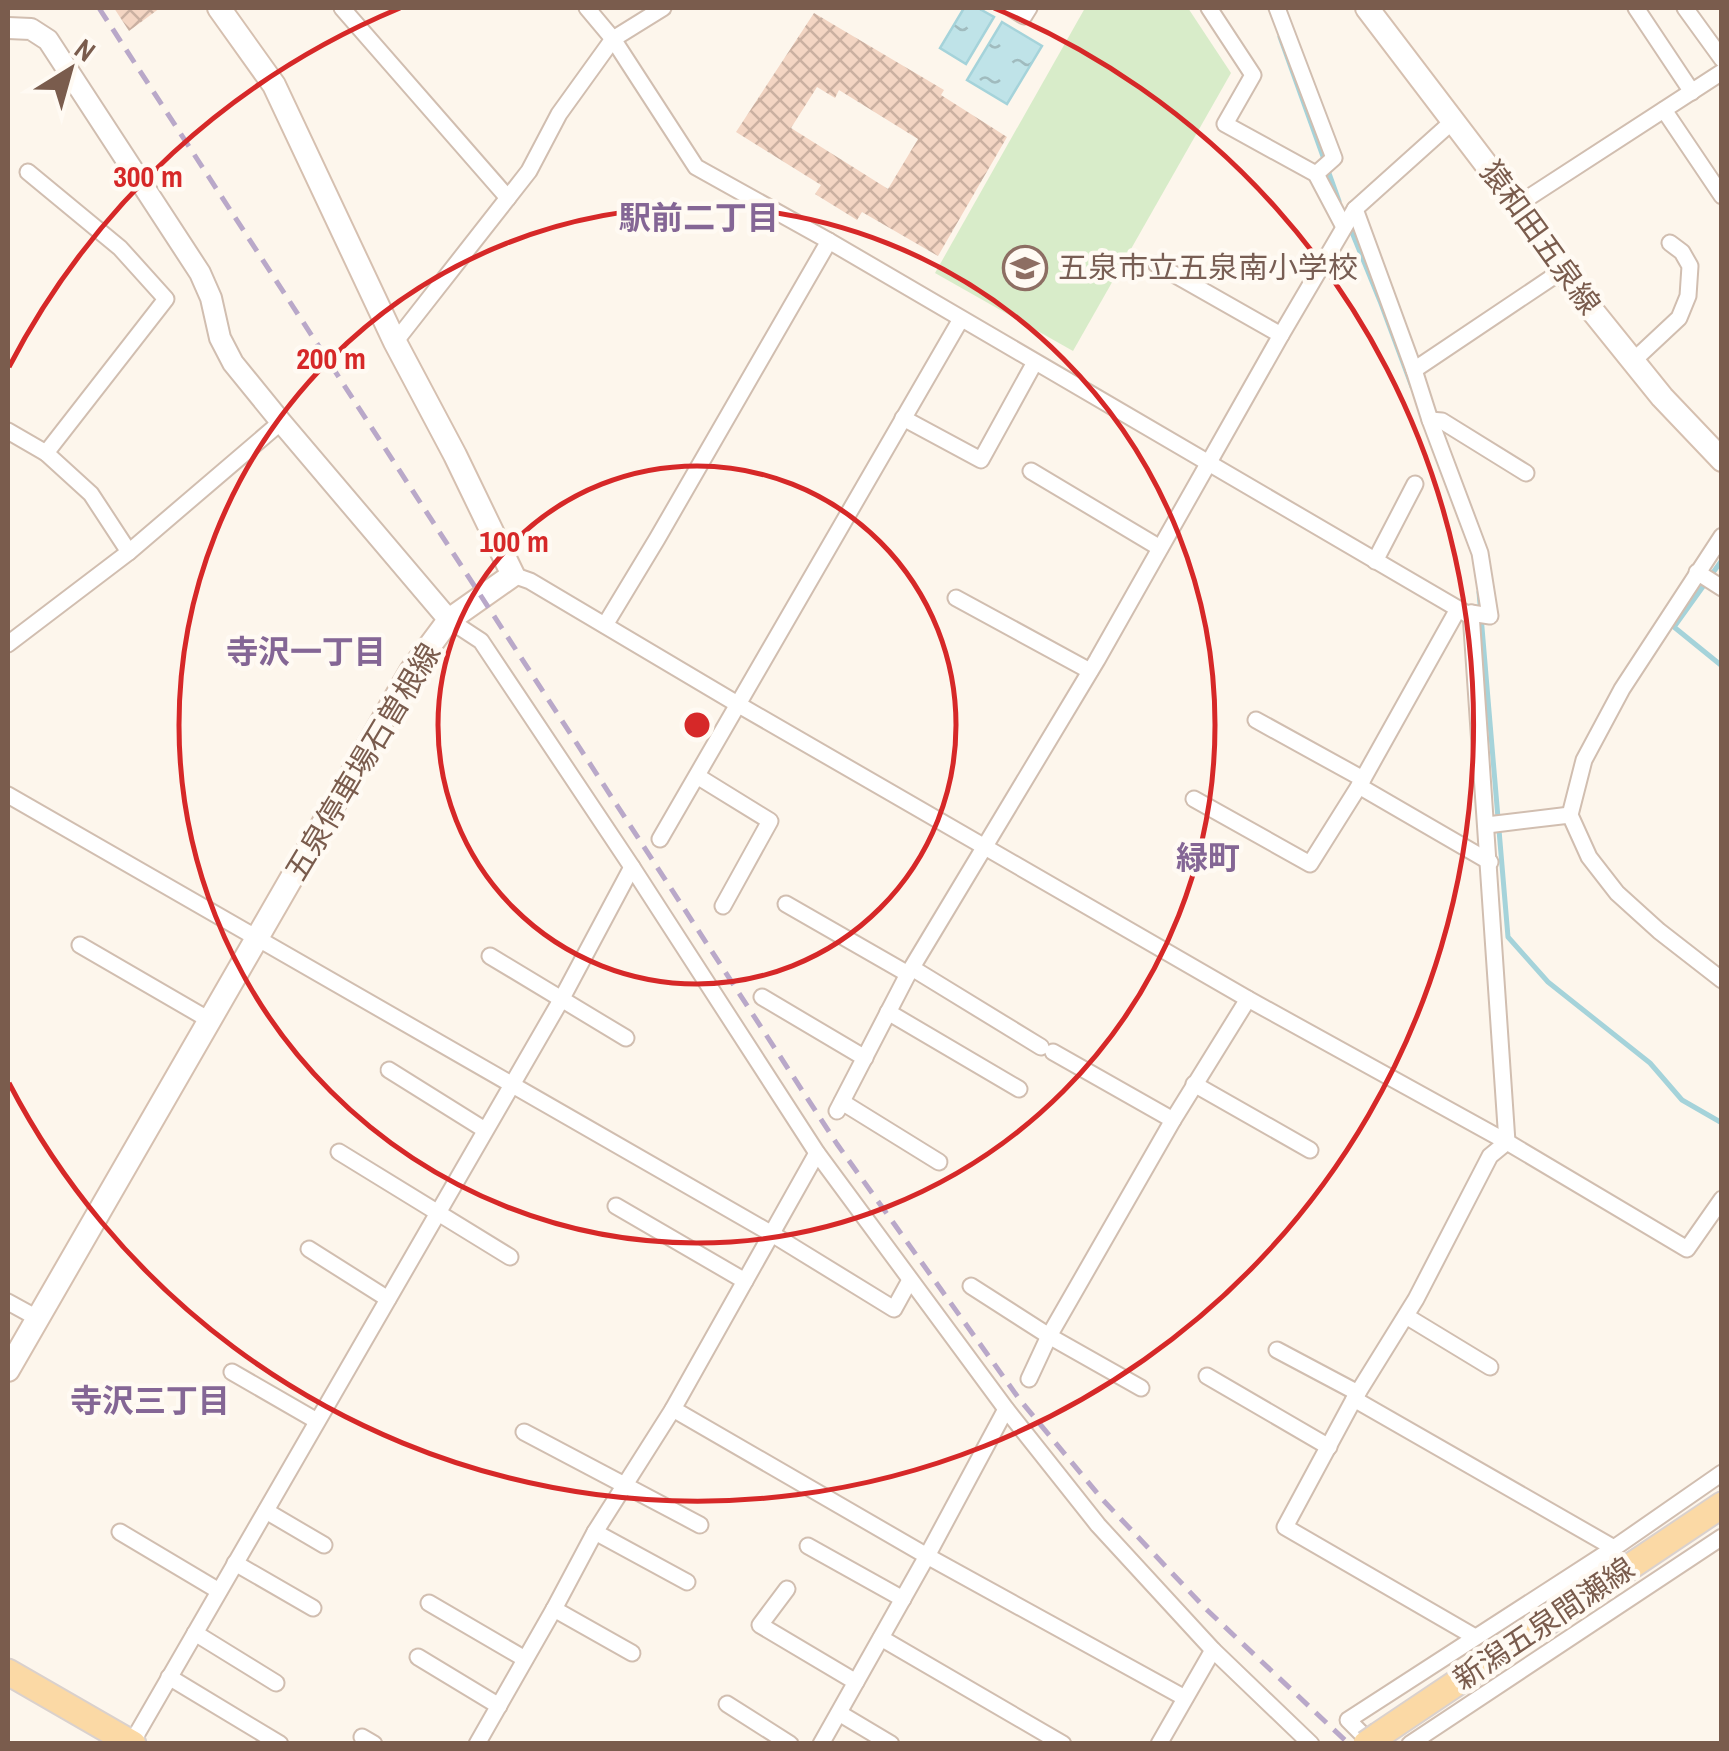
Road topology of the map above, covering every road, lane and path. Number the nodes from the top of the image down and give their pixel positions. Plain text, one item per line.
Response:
1 (220, 8) edge
2 (344, 8) edge
3 (587, 8) edge
4 (663, 8) edge
5 (1011, 8) edge
6 (1029, 8) edge
7 (1209, 8) edge
8 (1277, 8) edge
9 (1368, 8) edge
10 (1636, 8) edge
11 (1686, 8) edge
12 (8, 28) edge
13 (613, 38) junction
14 (1722, 59) edge
15 (1722, 72) edge
16 (1692, 92) junction
17 (1664, 110) junction
18 (1453, 121) junction
19 (28, 172) dead end
20 (1316, 174) junction
21 (1722, 196) edge
22 (508, 198) junction
23 (1517, 205) junction
24 (1355, 209) junction
25 (1344, 227) junction
26 (830, 241) junction
27 (1670, 242) dead end
28 (1156, 264) dead end
29 (1563, 270) junction
30 (961, 319) junction
31 (1280, 335) junction
32 (396, 342) junction
33 (1633, 361) junction
34 (1035, 362) junction
35 (1414, 370) junction
36 (904, 418) junction
37 (1430, 420) junction
38 (280, 422) junction
39 (8, 431) edge
40 (46, 453) junction
41 (1722, 460) edge
42 (1208, 462) junction
43 (1031, 471) dead end
44 (1526, 473) dead end
45 (1415, 484) dead end
46 (1722, 536) edge
47 (1160, 548) junction
48 (128, 552) junction
49 (1375, 561) junction
50 (1696, 572) junction
51 (513, 576) junction
52 (1722, 588) edge
53 (956, 598) dead end
54 (1465, 611) junction
55 (450, 620) junction
56 (605, 624) junction
57 (8, 644) edge
58 (1090, 671) junction
59 (739, 705) junction
60 (1256, 720) dead end
61 (697, 776) junction
62 (1361, 782) junction
63 (8, 795) edge
64 (1194, 798) dead end
65 (1570, 815) junction
66 (1486, 825) junction
67 (660, 839) dead end
68 (986, 846) junction
69 (1490, 862) junction
70 (632, 867) junction
71 (786, 904) dead end
72 (723, 906) dead end
73 (259, 938) junction
74 (80, 945) dead end
75 (490, 956) dead end
76 (910, 971) junction
77 (1722, 980) edge
78 (762, 998) dead end
79 (1248, 999) junction
80 (561, 1000) junction
81 (888, 1012) junction
82 (211, 1020) junction
83 (626, 1038) dead end
84 (865, 1058) junction
85 (389, 1070) dead end
86 (1194, 1084) junction
87 (511, 1086) junction
88 (1019, 1089) dead end
89 (1173, 1120) junction
90 (485, 1130) junction
91 (1507, 1142) junction
92 (1310, 1150) dead end
93 (339, 1152) dead end
94 (817, 1154) junction
95 (939, 1162) dead end
96 (1722, 1200) edge
97 (616, 1206) dead end
98 (437, 1214) junction
99 (772, 1234) junction
100 (310, 1249) dead end
101 (510, 1257) dead end
102 (910, 1280) junction
103 (746, 1281) junction
104 (971, 1286) dead end
105 (388, 1298) junction
106 (8, 1302) edge
107 (1406, 1316) junction
108 (38, 1319) junction
109 (1049, 1336) junction
110 (1277, 1350) dead end
111 (1490, 1366) dead end
112 (8, 1370) edge
113 (232, 1372) dead end
114 (1207, 1376) dead end
115 (1030, 1379) dead end
116 (1141, 1388) dead end
117 (1356, 1396) junction
118 (672, 1409) junction
119 (1006, 1409) junction
120 (317, 1421) junction
121 (524, 1432) dead end
122 (1329, 1447) junction
123 (1722, 1473) edge
124 (623, 1484) junction
125 (1722, 1504) edge
126 (266, 1510) junction
127 (700, 1525) dead end
128 (120, 1532) dead end
129 (595, 1532) junction
130 (1722, 1537) edge
131 (324, 1545) dead end
132 (808, 1546) dead end
133 (1614, 1548) junction
134 (928, 1556) junction
135 (236, 1563) junction
136 (687, 1582) dead end
137 (787, 1589) dead end
138 (219, 1591) junction
139 (903, 1599) junction
140 (429, 1603) dead end
141 (314, 1608) dead end
142 (554, 1609) junction
143 (195, 1632) junction
144 (1474, 1637) junction
145 (881, 1638) junction
146 (1213, 1650) junction
147 (632, 1654) dead end
148 (418, 1657) dead end
149 (526, 1658) junction
150 (1526, 1667) junction
151 (8, 1672) edge
152 (1542, 1676) dead end
153 (169, 1677) junction
154 (856, 1682) junction
155 (276, 1684) dead end
156 (1185, 1698) junction
157 (727, 1704) dead end
158 (498, 1706) junction
159 (839, 1713) junction
160 (1372, 1741) edge
161 (132, 1743) edge
162 (280, 1744) edge
163 (477, 1744) edge
164 (790, 1744) edge
165 (822, 1744) edge
166 (891, 1744) edge
167 (1063, 1744) edge
168 (1159, 1744) edge
169 (1310, 1744) edge
170 (1410, 1744) edge

1 - 32 main road
2 - 22 street
3 - 13 street
4 - 13 street
5 - 6 street
7 - 20 street
8 - 20 street
9 - 18 main road, 猿和田五泉線
10 - 16 street
11 - 14 street
12 - 38 street
13 - 22 street
13 - 26 street
15 - 16 street
16 - 17 street
17 - 21 street
17 - 23 street
18 - 23 main road, 猿和田五泉線
18 - 24 street
19 - 40 street
20 - 25 street
22 - 32 street
23 - 29 main road, 猿和田五泉線
24 - 25 street
24 - 35 street
25 - 31 street
26 - 30 street
26 - 56 street
27 - 33 street
28 - 31 street
29 - 33 main road, 猿和田五泉線
29 - 35 street
30 - 34 street
30 - 36 street
31 - 42 street
32 - 51 main road
33 - 41 main road, 猿和田五泉線
34 - 36 street
34 - 42 street
35 - 37 street
36 - 59 street
37 - 44 street
37 - 54 street
38 - 48 street
38 - 55 street
39 - 40 street
40 - 48 street
42 - 47 street
42 - 49 street
43 - 47 street
45 - 49 street
46 - 50 street
47 - 58 street
48 - 57 street
49 - 54 street
50 - 52 street
50 - 65 street
51 - 55 main road, 五泉停車場石曽根線
51 - 56 street
53 - 58 street
54 - 62 street
54 - 66 street
55 - 70 street
55 - 73 main road, 五泉停車場石曽根線
56 - 59 street
58 - 68 street
59 - 61 street
59 - 68 street
60 - 62 street
61 - 67 street
61 - 72 street
62 - 64 street
62 - 69 street
63 - 73 street
65 - 66 street
65 - 77 street
66 - 69 street
68 - 76 street
68 - 79 street
69 - 91 street
70 - 80 street
70 - 94 street
71 - 76 street
73 - 82 main road, 五泉停車場石曽根線
73 - 87 street
74 - 82 street
75 - 80 street
76 - 81 street
76 - 89 street
78 - 84 street
79 - 86 street
79 - 91 street
80 - 83 street
80 - 87 street
81 - 84 street
81 - 88 street
82 - 108 main road, 五泉停車場石曽根線
84 - 95 street
85 - 90 street
86 - 89 street
86 - 92 street
87 - 90 street
87 - 99 street
89 - 109 street
90 - 98 street
91 - 96 street
91 - 107 street
93 - 98 street
94 - 99 street
94 - 102 street
97 - 103 street
98 - 101 street
98 - 105 street
99 - 102 street
99 - 103 street
100 - 105 street
102 - 119 street
103 - 118 street
104 - 109 street
105 - 120 street
106 - 108 street
107 - 111 street
107 - 117 street
108 - 112 main road, 五泉停車場石曽根線
109 - 115 street
109 - 116 street
110 - 117 street
113 - 120 street
114 - 122 street
117 - 122 street
117 - 133 street
118 - 124 street
118 - 134 street
119 - 134 street
119 - 146 street
120 - 126 street
121 - 124 street
122 - 144 street
123 - 133 street
124 - 127 street
124 - 129 street
125 - 160 main road, 新潟五泉間瀬線
126 - 131 street
126 - 135 street
128 - 138 street
129 - 136 street
129 - 142 street
130 - 150 street
132 - 139 street
133 - 144 street
134 - 139 street
134 - 156 street
135 - 138 street
135 - 141 street
137 - 154 street
138 - 143 street
139 - 145 street
140 - 149 street
142 - 147 street
142 - 149 street
143 - 153 street
143 - 155 street
144 - 160 street
145 - 154 street
145 - 167 street
146 - 156 street
146 - 169 street
148 - 158 street
149 - 158 street
150 - 152 street
150 - 170 street
151 - 161 main road
153 - 161 street
153 - 162 street
154 - 159 street
156 - 168 street
157 - 164 street
158 - 163 street
159 - 165 street
159 - 166 street

